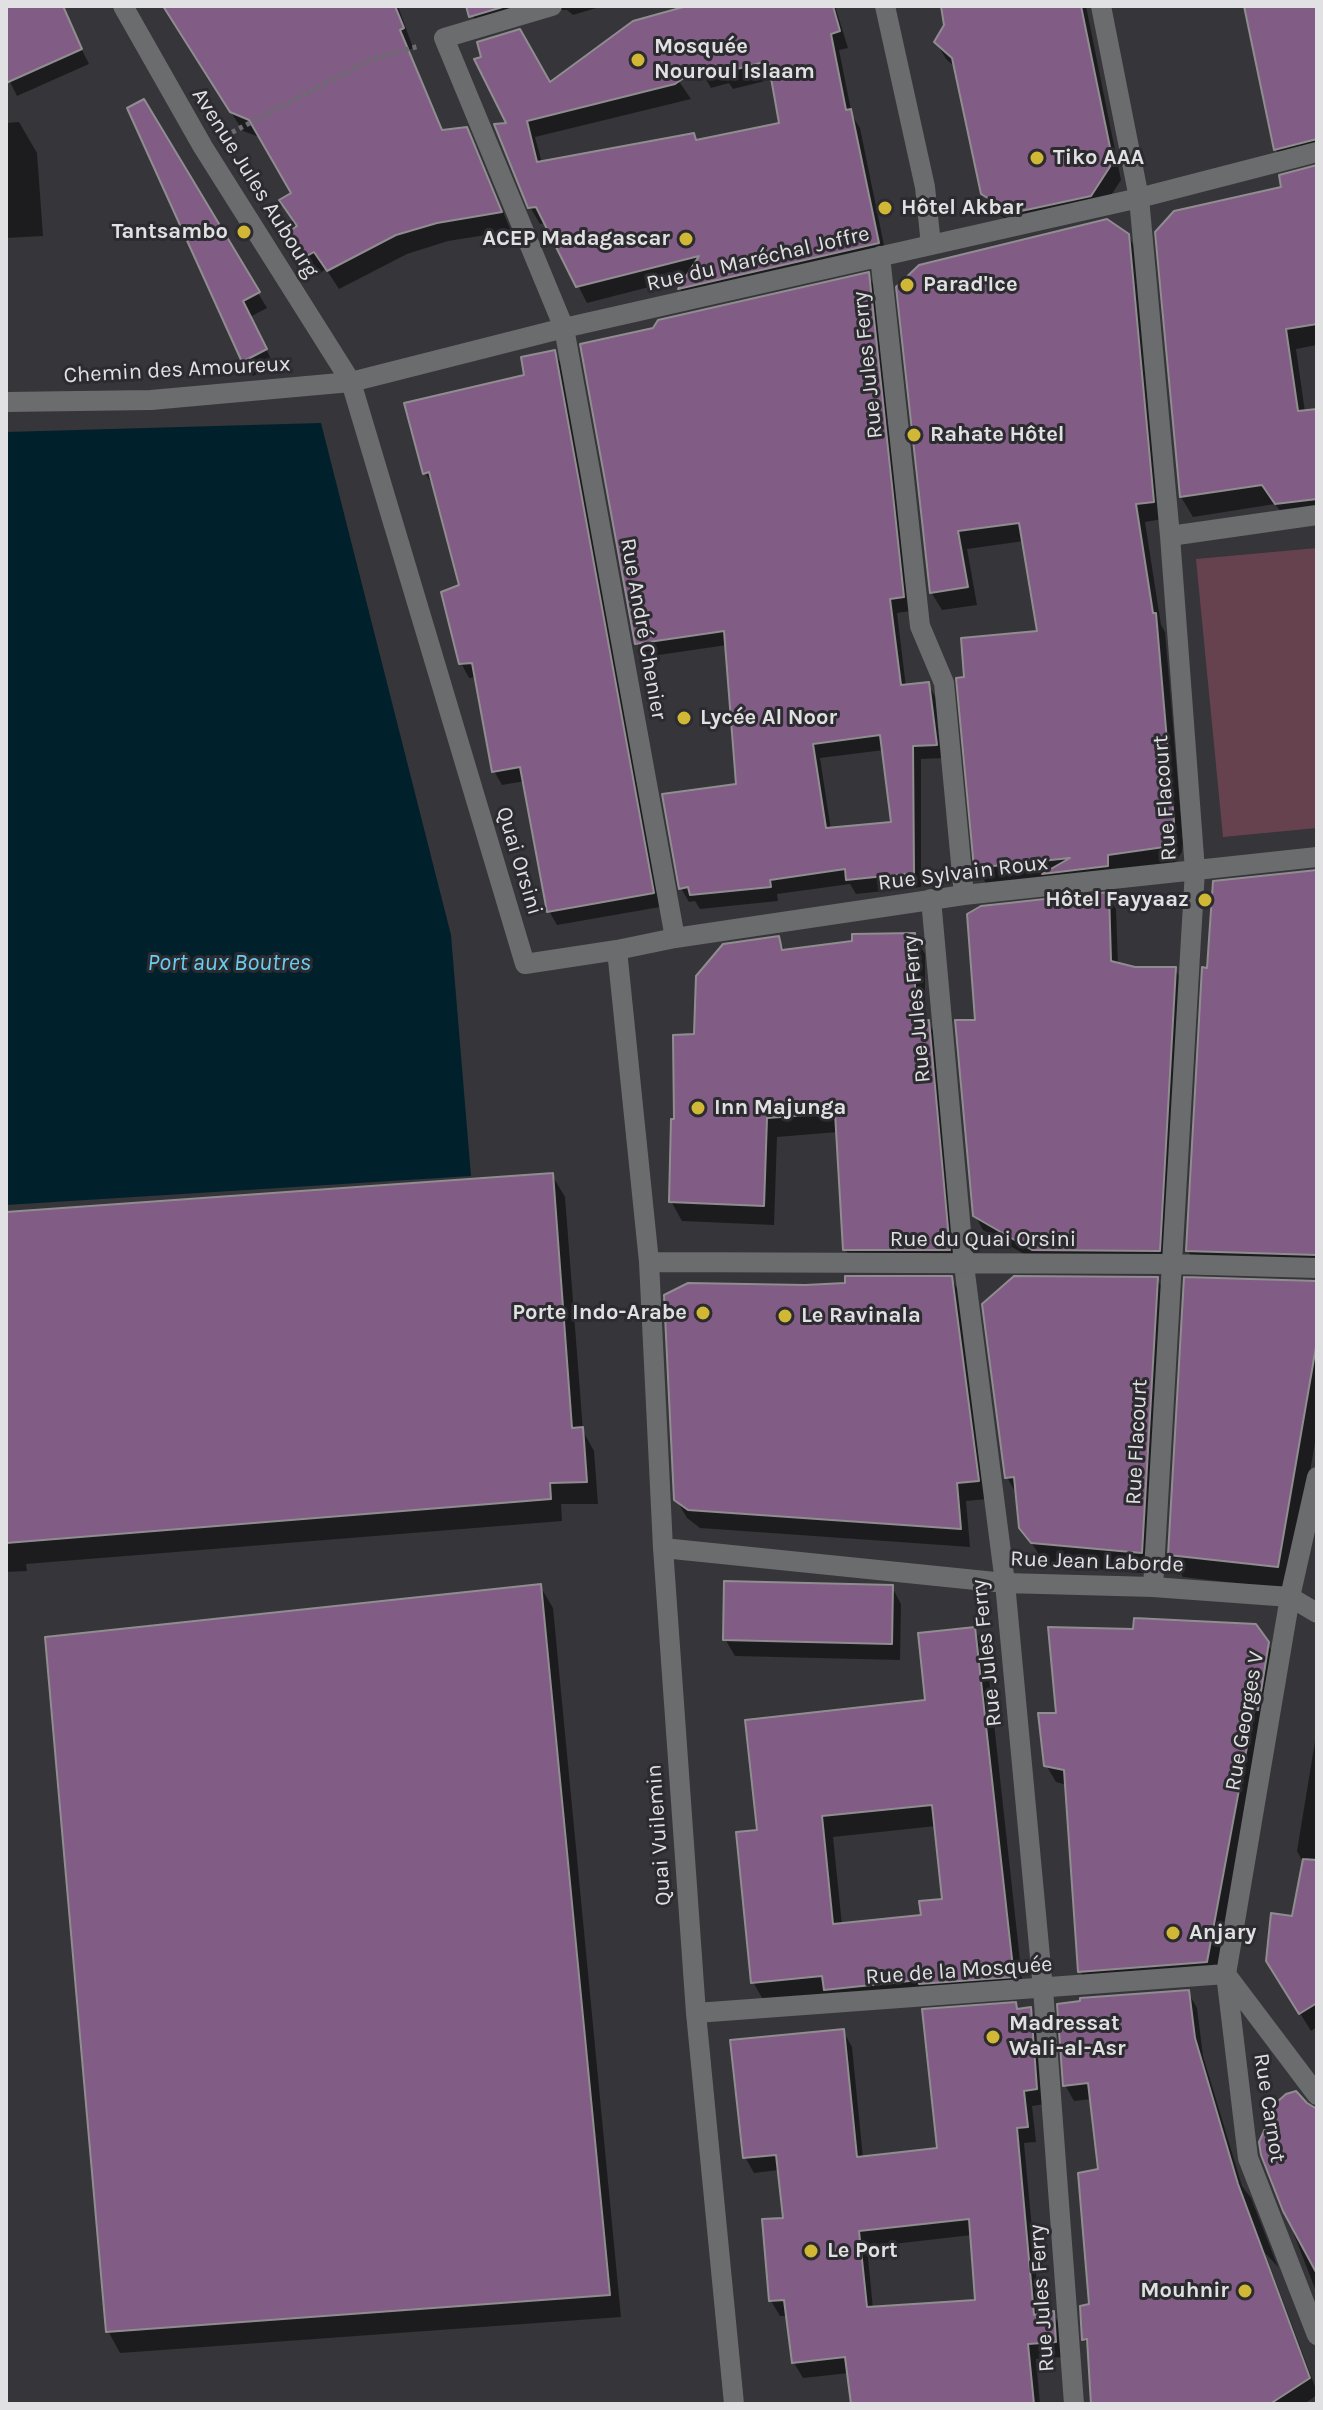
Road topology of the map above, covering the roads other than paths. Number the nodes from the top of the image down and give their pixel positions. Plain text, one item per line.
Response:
1 (123, 6) edge
2 (552, 6) edge
3 (885, 6) edge
4 (1101, 6) edge
5 (1317, 152) edge
6 (1139, 198) junction
7 (931, 245) junction
8 (880, 256) junction
9 (564, 328) junction
10 (351, 382) junction
11 (6, 402) edge
12 (1317, 515) edge
13 (1170, 536) junction
14 (1317, 857) edge
15 (1195, 870) junction
16 (964, 895) junction
17 (931, 899) junction
18 (675, 938) junction
19 (617, 950) junction
20 (649, 1262) junction
21 (1170, 1264) junction
22 (964, 1265) junction
23 (1317, 1268) edge
24 (1317, 1477) edge
25 (663, 1548) junction
26 (1005, 1583) junction
27 (1153, 1587) junction
28 (1290, 1597) junction
29 (1317, 1613) edge
30 (1226, 1974) junction
31 (1043, 1989) junction
32 (696, 2013) junction
33 (1317, 2095) edge
34 (1317, 2335) edge
35 (734, 2404) edge
36 (1074, 2404) edge

1 - 10 street, Avenue Jules Aubourg
2 - 9 street, Rue André Chenier
3 - 7 street
4 - 6 street, Rue Flacourt
5 - 6 street, Rue du Maréchal Joffre
6 - 7 street, Rue du Maréchal Joffre
6 - 13 street, Rue Flacourt
7 - 8 street, Rue du Maréchal Joffre
8 - 9 street, Rue du Maréchal Joffre
8 - 16 street, Rue Jules Ferry
9 - 10 street, Rue du Maréchal Joffre
9 - 18 street, Rue André Chenier
10 - 11 street, Chemin des Amoureux
10 - 19 street, Quai Orsini
12 - 13 street
13 - 15 street, Rue Flacourt
14 - 15 street, Rue Sylvain Roux
15 - 16 street, Rue Sylvain Roux
15 - 21 street, Rue Flacourt
16 - 17 street, Rue Sylvain Roux
17 - 18 street, Rue Sylvain Roux
17 - 22 street, Rue Jules Ferry
18 - 19 street, Rue Sylvain Roux
19 - 20 street
20 - 22 street, Rue du Quai Orsini
20 - 25 street, Quai Vuilemin
21 - 22 street, Rue du Quai Orsini
21 - 23 street, Rue du Quai Orsini
21 - 27 street, Rue Flacourt
22 - 26 street, Rue Jules Ferry
24 - 28 street, Rue Georges V
25 - 26 street, Rue Jean Laborde
25 - 32 street, Quai Vuilemin
26 - 27 street, Rue Jean Laborde
26 - 31 street, Rue Jules Ferry
27 - 28 street, Rue Jean Laborde
28 - 29 street
28 - 30 street, Rue Georges V
30 - 31 street, Rue de la Mosquée
30 - 33 street
30 - 34 street, Rue Carnot
31 - 32 street, Rue de la Mosquée
31 - 36 street, Rue Jules Ferry
32 - 35 street, Quai Vuilemin

